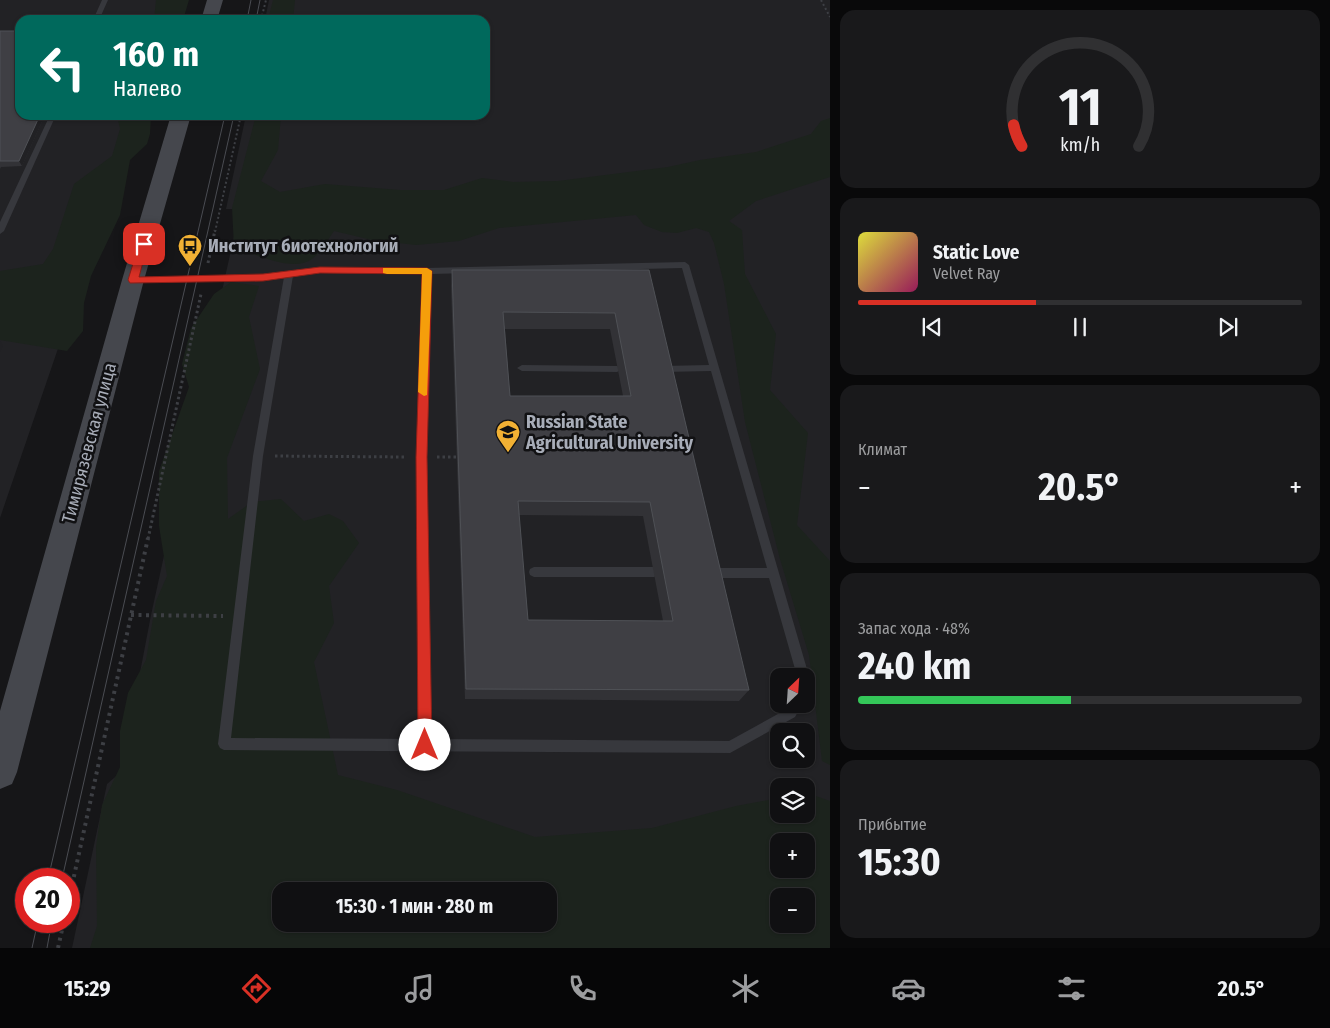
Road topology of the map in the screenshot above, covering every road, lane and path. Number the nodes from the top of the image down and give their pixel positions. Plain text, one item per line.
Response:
1 (105, 0) edge
2 (215, 0) edge
3 (266, 0) edge
4 (821, 0) edge
5 (98, 15) edge
6 (210, 15) edge
7 (263, 15) edge
8 (830, 17) edge
9 (51, 120) edge
10 (180, 120) edge
11 (240, 120) edge
12 (0, 231) edge
13 (427, 271) junction
14 (289, 275) junction
15 (205, 279) junction
16 (133, 280) junction
17 (522, 368) dead end
18 (714, 368) junction
19 (617, 369) dead end
20 (663, 369) edge
21 (258, 456) junction
22 (422, 457) junction
23 (457, 457) edge
24 (534, 572) dead end
25 (654, 572) dead end
26 (710, 573) edge
27 (774, 573) junction
28 (131, 615) junction
29 (239, 616) junction
30 (801, 668) edge
31 (791, 713) edge
32 (425, 745) junction
33 (0, 772) edge
34 (76, 868) edge
35 (61, 933) edge
36 (58, 948) edge

1 - 5 lane
2 - 6 main road
3 - 7 path
4 - 8 path
9 - 12 lane
10 - 16 main road, Тимирязевская улица
11 - 15 path
13 - 14 lane
13 - 18 lane
13 - 22 lane
14 - 15 lane
14 - 21 lane
15 - 16 lane
15 - 28 path
16 - 33 main road, Тимирязевская улица
17 - 19 lane
18 - 20 lane
18 - 27 lane
21 - 22 path
21 - 29 lane
22 - 23 path
22 - 32 lane
24 - 25 lane
26 - 27 lane
27 - 30 lane
28 - 29 path
28 - 34 path
29 - 32 lane
31 - 32 lane
35 - 36 path

